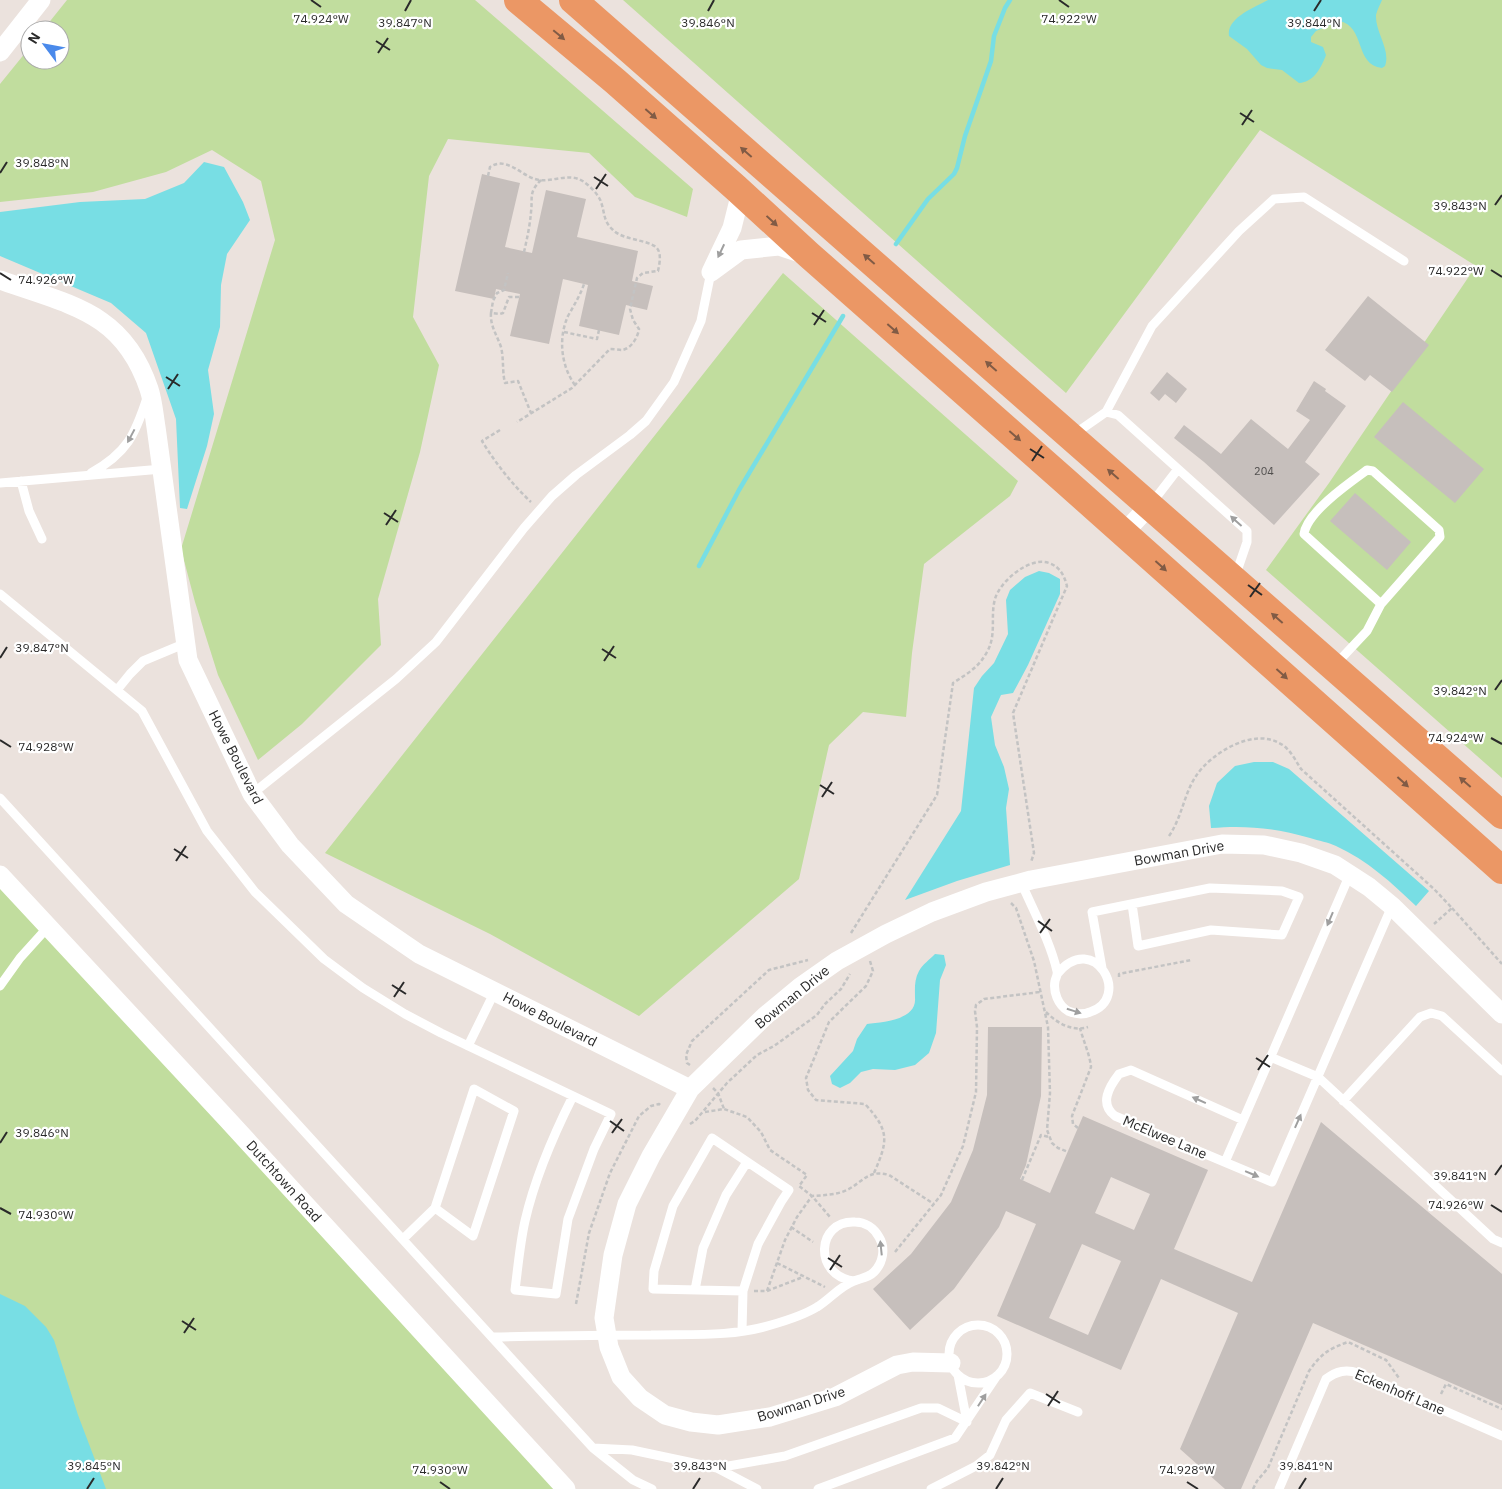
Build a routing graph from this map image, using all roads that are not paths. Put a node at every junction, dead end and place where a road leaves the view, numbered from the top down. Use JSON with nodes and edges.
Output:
{"nodes":[{"id":1,"x":40,"y":0,"type":"edge"},
{"id":2,"x":518,"y":0,"type":"edge"},
{"id":3,"x":573,"y":0,"type":"edge"},
{"id":4,"x":0,"y":52,"type":"edge"},
{"id":5,"x":736,"y":188,"type":"junction"},
{"id":6,"x":809,"y":255,"type":"junction"},
{"id":7,"x":1404,"y":261,"type":"dead end"},
{"id":8,"x":711,"y":272,"type":"junction"},
{"id":9,"x":0,"y":280,"type":"edge"},
{"id":10,"x":150,"y":391,"type":"junction"},
{"id":11,"x":1106,"y":412,"type":"junction"},
{"id":12,"x":1070,"y":436,"type":"junction"},
{"id":13,"x":162,"y":469,"type":"junction"},
{"id":14,"x":1178,"y":469,"type":"junction"},
{"id":15,"x":87,"y":475,"type":"junction"},
{"id":16,"x":21,"y":481,"type":"junction"},
{"id":17,"x":0,"y":483,"type":"edge"},
{"id":18,"x":1149,"y":506,"type":"junction"},
{"id":19,"x":1124,"y":533,"type":"junction"},
{"id":20,"x":42,"y":539,"type":"dead end"},
{"id":21,"x":1234,"y":580,"type":"junction"},
{"id":22,"x":0,"y":594,"type":"edge"},
{"id":23,"x":1381,"y":604,"type":"junction"},
{"id":24,"x":186,"y":643,"type":"junction"},
{"id":25,"x":1333,"y":666,"type":"junction"},
{"id":26,"x":117,"y":690,"type":"junction"},
{"id":27,"x":252,"y":794,"type":"junction"},
{"id":28,"x":0,"y":798,"type":"edge"},
{"id":29,"x":1502,"y":815,"type":"edge"},
{"id":30,"x":1502,"y":870,"type":"edge"},
{"id":31,"x":1024,"y":874,"type":"junction"},
{"id":32,"x":1350,"y":874,"type":"junction"},
{"id":33,"x":0,"y":876,"type":"edge"},
{"id":34,"x":1132,"y":904,"type":"junction"},
{"id":35,"x":1392,"y":906,"type":"junction"},
{"id":36,"x":48,"y":927,"type":"junction"},
{"id":37,"x":1102,"y":968,"type":"junction"},
{"id":38,"x":1058,"y":973,"type":"junction"},
{"id":39,"x":0,"y":986,"type":"edge"},
{"id":40,"x":494,"y":992,"type":"junction"},
{"id":41,"x":1502,"y":1014,"type":"edge"},
{"id":42,"x":468,"y":1046,"type":"junction"},
{"id":43,"x":1270,"y":1058,"type":"junction"},
{"id":44,"x":1502,"y":1071,"type":"edge"},
{"id":45,"x":1318,"y":1077,"type":"junction"},
{"id":46,"x":696,"y":1084,"type":"junction"},
{"id":47,"x":573,"y":1096,"type":"junction"},
{"id":48,"x":1344,"y":1101,"type":"junction"},
{"id":49,"x":1243,"y":1120,"type":"junction"},
{"id":50,"x":747,"y":1162,"type":"junction"},
{"id":51,"x":1226,"y":1162,"type":"junction"},
{"id":52,"x":435,"y":1208,"type":"junction"},
{"id":53,"x":403,"y":1239,"type":"junction"},
{"id":54,"x":1502,"y":1244,"type":"edge"},
{"id":55,"x":854,"y":1281,"type":"junction"},
{"id":56,"x":695,"y":1290,"type":"junction"},
{"id":57,"x":743,"y":1291,"type":"junction"},
{"id":58,"x":742,"y":1331,"type":"junction"},
{"id":59,"x":607,"y":1335,"type":"junction"},
{"id":60,"x":492,"y":1337,"type":"junction"},
{"id":61,"x":955,"y":1369,"type":"junction"},
{"id":62,"x":996,"y":1377,"type":"junction"},
{"id":63,"x":1078,"y":1412,"type":"dead end"},
{"id":64,"x":967,"y":1422,"type":"junction"},
{"id":65,"x":1502,"y":1436,"type":"edge"},
{"id":66,"x":593,"y":1448,"type":"junction"},
{"id":67,"x":717,"y":1468,"type":"junction"},
{"id":68,"x":566,"y":1489,"type":"edge"},
{"id":69,"x":652,"y":1489,"type":"edge"},
{"id":70,"x":757,"y":1489,"type":"edge"},
{"id":71,"x":818,"y":1489,"type":"edge"},
{"id":72,"x":930,"y":1489,"type":"edge"},
{"id":73,"x":1279,"y":1489,"type":"edge"}],
"edges":[{"from":1,"to":4,"type":"street"},
{"from":2,"to":5,"type":"highway","one_way":true},
{"from":12,"to":3,"type":"highway","one_way":true},
{"from":5,"to":6,"type":"highway","one_way":true},
{"from":5,"to":8,"type":"street","one_way":true},
{"from":6,"to":8,"type":"street"},
{"from":6,"to":19,"type":"highway","one_way":true},
{"from":7,"to":11,"type":"lane"},
{"from":8,"to":27,"type":"lane"},
{"from":9,"to":10,"type":"street","name":"Howe Boulevard"},
{"from":10,"to":13,"type":"street","name":"Howe Boulevard"},
{"from":10,"to":15,"type":"lane","one_way":true},
{"from":11,"to":12,"type":"lane"},
{"from":11,"to":14,"type":"lane"},
{"from":18,"to":12,"type":"highway","one_way":true},
{"from":13,"to":15,"type":"lane"},
{"from":13,"to":24,"type":"street","name":"Howe Boulevard"},
{"from":14,"to":18,"type":"lane"},
{"from":21,"to":14,"type":"lane","one_way":true},
{"from":15,"to":16,"type":"lane"},
{"from":16,"to":17,"type":"lane"},
{"from":16,"to":20,"type":"lane"},
{"from":18,"to":19,"type":"street"},
{"from":18,"to":21,"type":"highway"},
{"from":19,"to":30,"type":"highway","one_way":true},
{"from":25,"to":21,"type":"highway","one_way":true},
{"from":22,"to":26,"type":"lane"},
{"from":23,"to":23,"type":"lane"},
{"from":23,"to":25,"type":"lane"},
{"from":24,"to":26,"type":"lane"},
{"from":24,"to":27,"type":"street","name":"Howe Boulevard"},
{"from":29,"to":25,"type":"highway","one_way":true},
{"from":26,"to":42,"type":"lane"},
{"from":27,"to":40,"type":"street","name":"Howe Boulevard"},
{"from":28,"to":53,"type":"lane"},
{"from":31,"to":32,"type":"street","name":"Bowman Drive"},
{"from":31,"to":38,"type":"lane"},
{"from":31,"to":46,"type":"street","name":"Bowman Drive"},
{"from":32,"to":35,"type":"street","name":"Bowman Drive"},
{"from":32,"to":43,"type":"lane","one_way":true},
{"from":33,"to":36,"type":"street","name":"Dutchtown Road"},
{"from":34,"to":34,"type":"lane"},
{"from":34,"to":37,"type":"lane"},
{"from":35,"to":41,"type":"street","name":"Bowman Drive"},
{"from":35,"to":45,"type":"lane","name":"McElwee Lane"},
{"from":36,"to":39,"type":"lane"},
{"from":36,"to":68,"type":"street","name":"Dutchtown Road"},
{"from":37,"to":38,"type":"lane"},
{"from":38,"to":37,"type":"lane","one_way":true},
{"from":40,"to":42,"type":"lane"},
{"from":40,"to":46,"type":"street","name":"Howe Boulevard"},
{"from":42,"to":47,"type":"lane"},
{"from":43,"to":45,"type":"lane"},
{"from":43,"to":49,"type":"lane"},
{"from":44,"to":48,"type":"lane"},
{"from":45,"to":48,"type":"lane"},
{"from":51,"to":45,"type":"lane","name":"McElwee Lane","one_way":true},
{"from":46,"to":59,"type":"street","name":"Bowman Drive"},
{"from":47,"to":47,"type":"lane"},
{"from":48,"to":54,"type":"lane"},
{"from":49,"to":51,"type":"lane"},
{"from":49,"to":51,"type":"lane","name":"McElwee Lane","one_way":true},
{"from":50,"to":56,"type":"lane"},
{"from":50,"to":56,"type":"lane"},
{"from":50,"to":57,"type":"lane"},
{"from":52,"to":52,"type":"lane"},
{"from":52,"to":53,"type":"lane"},
{"from":53,"to":60,"type":"lane"},
{"from":55,"to":55,"type":"lane","one_way":true},
{"from":55,"to":58,"type":"lane"},
{"from":56,"to":57,"type":"lane"},
{"from":57,"to":58,"type":"lane"},
{"from":58,"to":59,"type":"lane"},
{"from":59,"to":60,"type":"lane"},
{"from":59,"to":61,"type":"street","name":"Bowman Drive"},
{"from":60,"to":66,"type":"lane"},
{"from":61,"to":62,"type":"lane"},
{"from":61,"to":62,"type":"lane"},
{"from":61,"to":64,"type":"lane"},
{"from":64,"to":62,"type":"lane","one_way":true},
{"from":63,"to":72,"type":"lane"},
{"from":64,"to":67,"type":"lane"},
{"from":64,"to":71,"type":"lane"},
{"from":65,"to":73,"type":"lane","name":"Eckenhoff Lane"},
{"from":66,"to":67,"type":"lane"},
{"from":66,"to":69,"type":"lane"},
{"from":67,"to":70,"type":"lane"}]}
